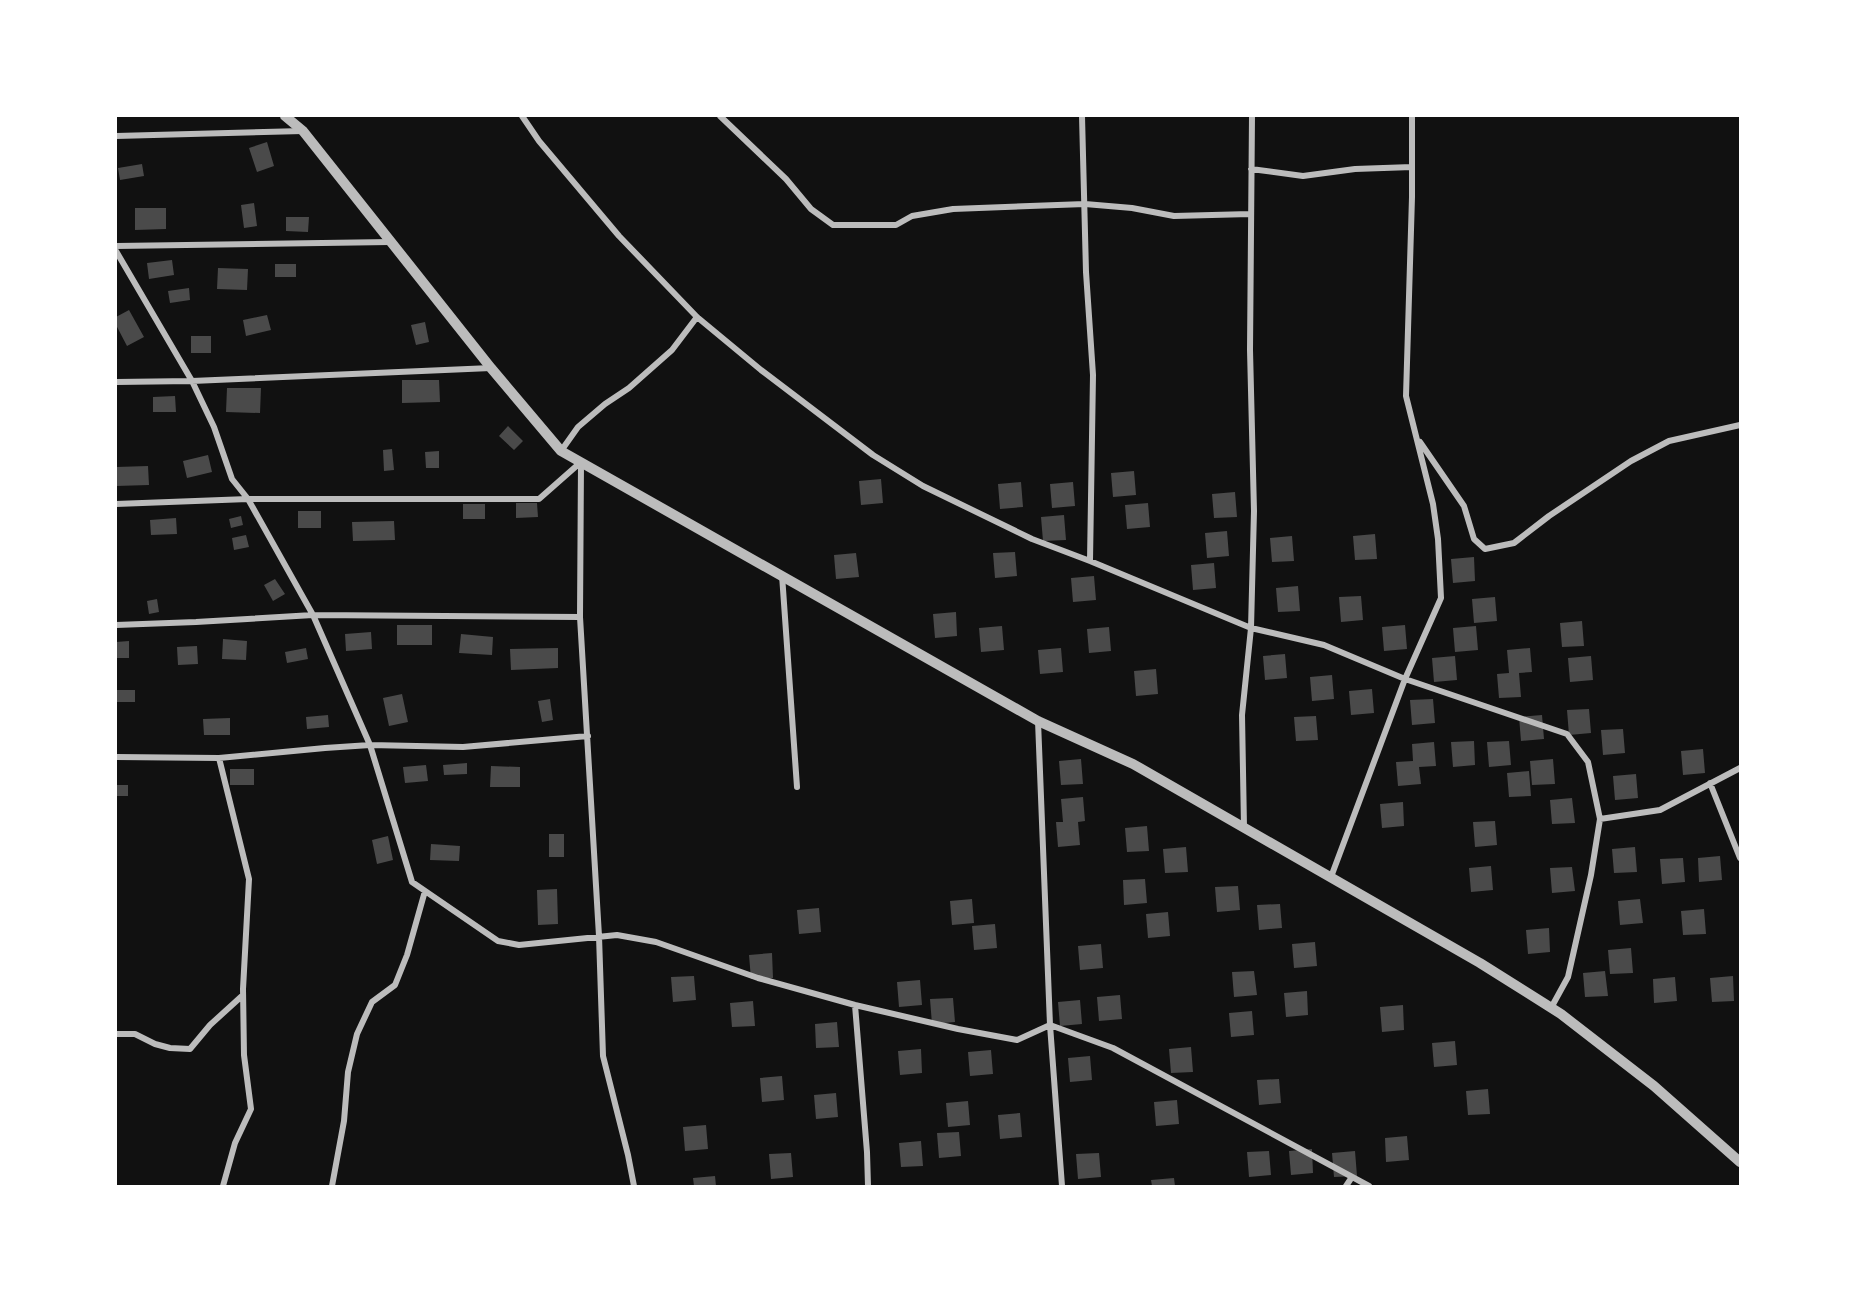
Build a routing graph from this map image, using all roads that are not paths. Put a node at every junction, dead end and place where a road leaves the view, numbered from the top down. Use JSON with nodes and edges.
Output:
{"nodes":[{"id":1,"x":285,"y":116,"type":"edge"},
{"id":2,"x":522,"y":116,"type":"edge"},
{"id":3,"x":720,"y":116,"type":"edge"},
{"id":4,"x":1082,"y":116,"type":"edge"},
{"id":5,"x":1252,"y":116,"type":"edge"},
{"id":6,"x":1412,"y":116,"type":"edge"},
{"id":7,"x":303,"y":131,"type":"junction"},
{"id":8,"x":116,"y":136,"type":"edge"},
{"id":9,"x":1412,"y":166,"type":"junction"},
{"id":10,"x":1251,"y":169,"type":"junction"},
{"id":11,"x":1085,"y":204,"type":"junction"},
{"id":12,"x":1250,"y":214,"type":"junction"},
{"id":13,"x":390,"y":242,"type":"junction"},
{"id":14,"x":116,"y":246,"type":"edge"},
{"id":15,"x":116,"y":251,"type":"edge"},
{"id":16,"x":697,"y":317,"type":"junction"},
{"id":17,"x":491,"y":368,"type":"junction"},
{"id":18,"x":192,"y":381,"type":"junction"},
{"id":19,"x":116,"y":382,"type":"edge"},
{"id":20,"x":1740,"y":425,"type":"edge"},
{"id":21,"x":1416,"y":436,"type":"junction"},
{"id":22,"x":561,"y":451,"type":"junction"},
{"id":23,"x":581,"y":462,"type":"junction"},
{"id":24,"x":248,"y":499,"type":"junction"},
{"id":25,"x":116,"y":504,"type":"edge"},
{"id":26,"x":1090,"y":561,"type":"junction"},
{"id":27,"x":782,"y":575,"type":"junction"},
{"id":28,"x":313,"y":615,"type":"junction"},
{"id":29,"x":580,"y":617,"type":"junction"},
{"id":30,"x":116,"y":625,"type":"edge"},
{"id":31,"x":1251,"y":628,"type":"junction"},
{"id":32,"x":1405,"y":679,"type":"junction"},
{"id":33,"x":1038,"y":721,"type":"junction"},
{"id":34,"x":588,"y":736,"type":"junction"},
{"id":35,"x":370,"y":745,"type":"junction"},
{"id":36,"x":116,"y":757,"type":"edge"},
{"id":37,"x":219,"y":758,"type":"junction"},
{"id":38,"x":1740,"y":768,"type":"edge"},
{"id":39,"x":1710,"y":783,"type":"junction"},
{"id":40,"x":797,"y":788,"type":"dead end"},
{"id":41,"x":1600,"y":819,"type":"junction"},
{"id":42,"x":1244,"y":827,"type":"junction"},
{"id":43,"x":1740,"y":858,"type":"edge"},
{"id":44,"x":1331,"y":877,"type":"junction"},
{"id":45,"x":425,"y":891,"type":"junction"},
{"id":46,"x":599,"y":936,"type":"junction"},
{"id":47,"x":243,"y":994,"type":"junction"},
{"id":48,"x":855,"y":1005,"type":"junction"},
{"id":49,"x":1551,"y":1008,"type":"junction"},
{"id":50,"x":1050,"y":1025,"type":"junction"},
{"id":51,"x":116,"y":1034,"type":"edge"},
{"id":52,"x":1740,"y":1161,"type":"edge"},
{"id":53,"x":1352,"y":1177,"type":"junction"},
{"id":54,"x":223,"y":1186,"type":"edge"},
{"id":55,"x":332,"y":1186,"type":"edge"},
{"id":56,"x":634,"y":1186,"type":"edge"},
{"id":57,"x":868,"y":1186,"type":"edge"},
{"id":58,"x":1062,"y":1186,"type":"edge"},
{"id":59,"x":1346,"y":1186,"type":"edge"},
{"id":60,"x":1369,"y":1186,"type":"edge"}],
"edges":[{"from":1,"to":7,"type":"street"},
{"from":2,"to":16,"type":"street"},
{"from":3,"to":11,"type":"street"},
{"from":4,"to":11,"type":"street"},
{"from":5,"to":10,"type":"street"},
{"from":6,"to":9,"type":"street"},
{"from":7,"to":8,"type":"street"},
{"from":7,"to":13,"type":"street"},
{"from":9,"to":10,"type":"street"},
{"from":9,"to":21,"type":"street"},
{"from":10,"to":12,"type":"street"},
{"from":11,"to":12,"type":"street"},
{"from":11,"to":26,"type":"street"},
{"from":12,"to":31,"type":"street"},
{"from":13,"to":14,"type":"street"},
{"from":13,"to":17,"type":"street"},
{"from":15,"to":18,"type":"street"},
{"from":16,"to":22,"type":"street"},
{"from":16,"to":26,"type":"street"},
{"from":17,"to":18,"type":"street"},
{"from":17,"to":22,"type":"street"},
{"from":18,"to":19,"type":"street"},
{"from":18,"to":24,"type":"street"},
{"from":20,"to":21,"type":"street"},
{"from":21,"to":32,"type":"street"},
{"from":22,"to":23,"type":"street"},
{"from":23,"to":24,"type":"street"},
{"from":23,"to":27,"type":"street"},
{"from":23,"to":29,"type":"street"},
{"from":24,"to":25,"type":"street"},
{"from":24,"to":28,"type":"street"},
{"from":26,"to":31,"type":"street"},
{"from":27,"to":33,"type":"street"},
{"from":27,"to":40,"type":"street"},
{"from":28,"to":29,"type":"street"},
{"from":28,"to":30,"type":"street"},
{"from":28,"to":35,"type":"street"},
{"from":29,"to":34,"type":"street"},
{"from":31,"to":32,"type":"street"},
{"from":31,"to":42,"type":"street"},
{"from":32,"to":41,"type":"street"},
{"from":32,"to":44,"type":"street"},
{"from":33,"to":42,"type":"street"},
{"from":33,"to":50,"type":"street"},
{"from":34,"to":35,"type":"street"},
{"from":34,"to":46,"type":"street"},
{"from":35,"to":37,"type":"street"},
{"from":35,"to":45,"type":"street"},
{"from":36,"to":37,"type":"street"},
{"from":37,"to":47,"type":"street"},
{"from":38,"to":39,"type":"street"},
{"from":39,"to":41,"type":"street"},
{"from":39,"to":43,"type":"street"},
{"from":41,"to":49,"type":"street"},
{"from":42,"to":44,"type":"street"},
{"from":44,"to":49,"type":"street"},
{"from":45,"to":46,"type":"street"},
{"from":45,"to":55,"type":"street"},
{"from":46,"to":48,"type":"street"},
{"from":46,"to":56,"type":"street"},
{"from":47,"to":51,"type":"street"},
{"from":47,"to":54,"type":"street"},
{"from":48,"to":50,"type":"street"},
{"from":48,"to":57,"type":"street"},
{"from":49,"to":52,"type":"street"},
{"from":50,"to":53,"type":"street"},
{"from":50,"to":58,"type":"street"},
{"from":53,"to":59,"type":"street"},
{"from":53,"to":60,"type":"street"}]}
